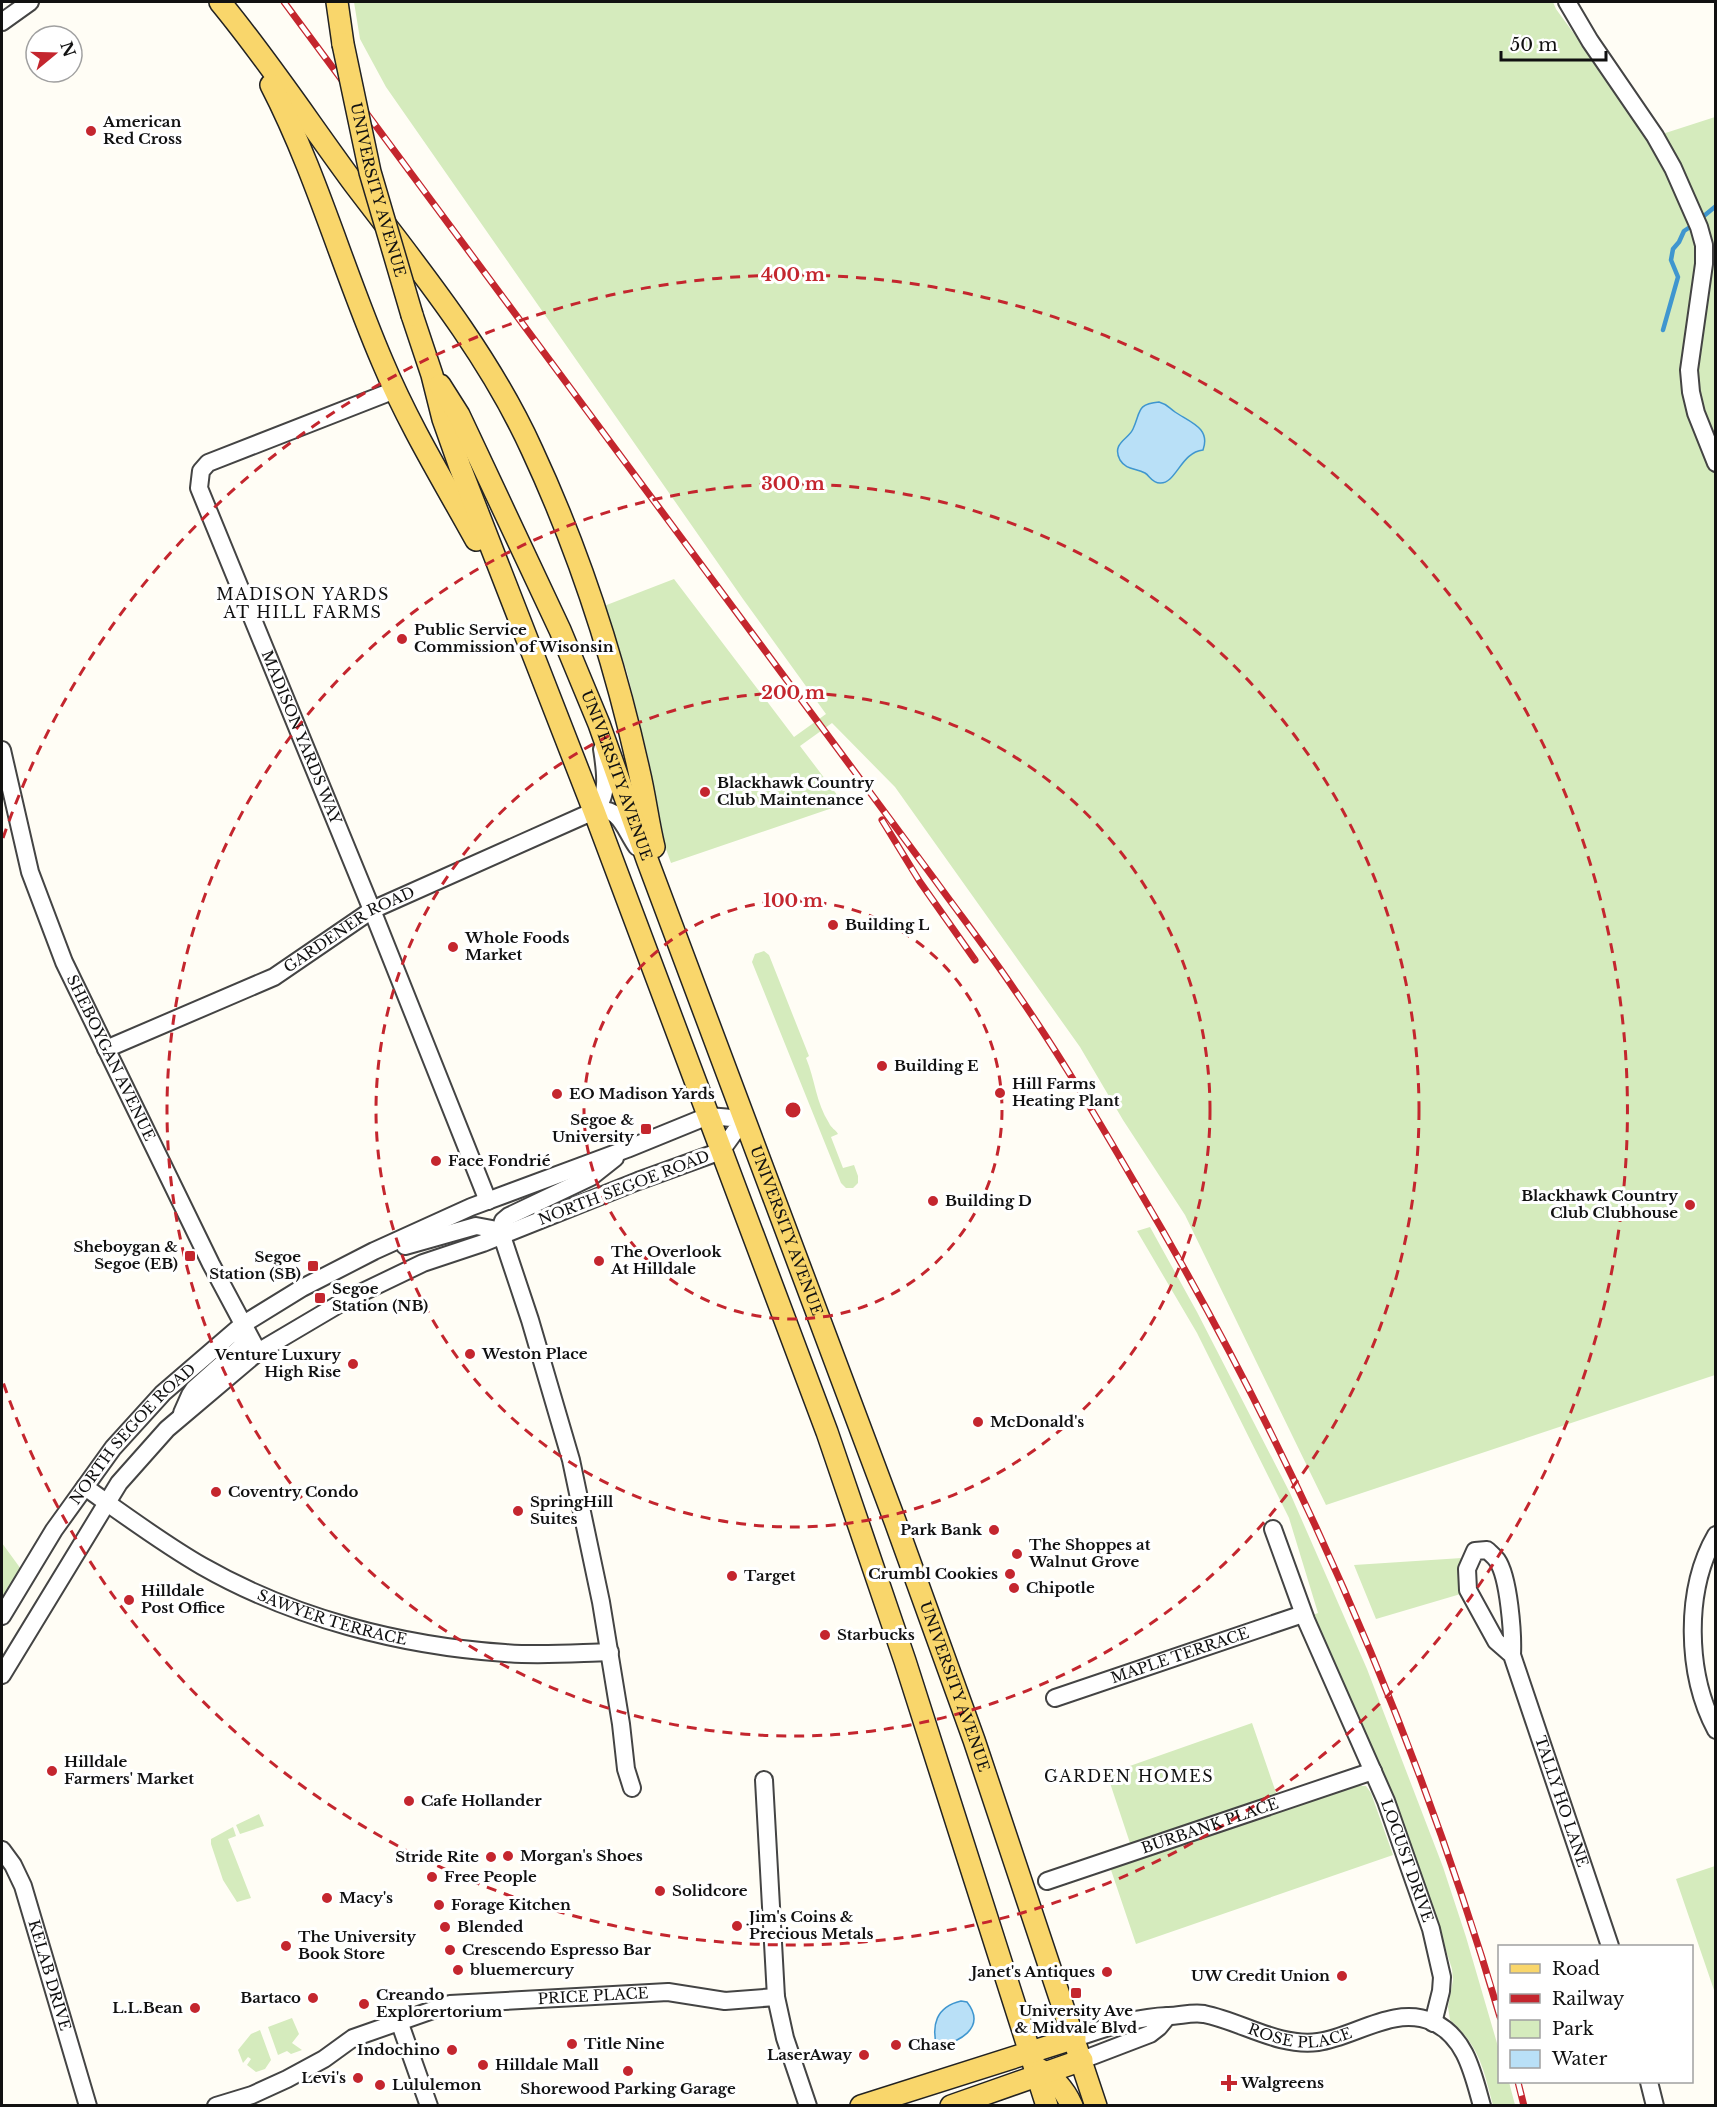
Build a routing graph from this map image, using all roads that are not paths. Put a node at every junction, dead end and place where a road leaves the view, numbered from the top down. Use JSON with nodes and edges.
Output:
{"nodes":[{"id":1,"x":30,"y":2,"type":"edge"},
{"id":2,"x":337,"y":2,"type":"edge"},
{"id":3,"x":1567,"y":2,"type":"edge"},
{"id":4,"x":226,"y":9,"type":"edge"},
{"id":5,"x":2,"y":22,"type":"edge"},
{"id":6,"x":432,"y":375,"type":"junction"},
{"id":7,"x":395,"y":390,"type":"junction"},
{"id":8,"x":1716,"y":463,"type":"edge"},
{"id":9,"x":511,"y":603,"type":"junction"},
{"id":10,"x":599,"y":724,"type":"junction"},
{"id":11,"x":2,"y":750,"type":"edge"},
{"id":12,"x":594,"y":811,"type":"junction"},
{"id":13,"x":648,"y":862,"type":"junction"},
{"id":14,"x":372,"y":910,"type":"junction"},
{"id":15,"x":714,"y":1040,"type":"junction"},
{"id":16,"x":106,"y":1049,"type":"junction"},
{"id":17,"x":708,"y":1116,"type":"junction"},
{"id":18,"x":744,"y":1119,"type":"junction"},
{"id":19,"x":627,"y":1149,"type":"junction"},
{"id":20,"x":722,"y":1151,"type":"junction"},
{"id":21,"x":488,"y":1201,"type":"junction"},
{"id":22,"x":500,"y":1236,"type":"junction"},
{"id":23,"x":356,"y":1262,"type":"junction"},
{"id":24,"x":243,"y":1325,"type":"junction"},
{"id":25,"x":258,"y":1352,"type":"junction"},
{"id":26,"x":181,"y":1417,"type":"junction"},
{"id":27,"x":85,"y":1487,"type":"junction"},
{"id":28,"x":106,"y":1502,"type":"junction"},
{"id":29,"x":1273,"y":1530,"type":"dead end"},
{"id":30,"x":1716,"y":1535,"type":"edge"},
{"id":31,"x":1303,"y":1614,"type":"junction"},
{"id":32,"x":2,"y":1616,"type":"edge"},
{"id":33,"x":610,"y":1652,"type":"junction"},
{"id":34,"x":1512,"y":1655,"type":"junction"},
{"id":35,"x":2,"y":1675,"type":"edge"},
{"id":36,"x":1055,"y":1698,"type":"dead end"},
{"id":37,"x":1716,"y":1730,"type":"edge"},
{"id":38,"x":1373,"y":1771,"type":"junction"},
{"id":39,"x":764,"y":1780,"type":"dead end"},
{"id":40,"x":632,"y":1788,"type":"dead end"},
{"id":41,"x":2,"y":1850,"type":"edge"},
{"id":42,"x":1047,"y":1881,"type":"dead end"},
{"id":43,"x":1609,"y":1945,"type":"edge"},
{"id":44,"x":776,"y":1997,"type":"junction"},
{"id":45,"x":1168,"y":2016,"type":"junction"},
{"id":46,"x":399,"y":2021,"type":"junction"},
{"id":47,"x":1433,"y":2022,"type":"junction"},
{"id":48,"x":1075,"y":2038,"type":"junction"},
{"id":49,"x":1082,"y":2060,"type":"junction"},
{"id":50,"x":1037,"y":2066,"type":"junction"},
{"id":51,"x":1649,"y":2083,"type":"edge"},
{"id":52,"x":88,"y":2106,"type":"edge"},
{"id":53,"x":216,"y":2106,"type":"edge"},
{"id":54,"x":429,"y":2106,"type":"edge"},
{"id":55,"x":808,"y":2106,"type":"edge"},
{"id":56,"x":861,"y":2106,"type":"edge"},
{"id":57,"x":951,"y":2106,"type":"edge"},
{"id":58,"x":1047,"y":2106,"type":"edge"},
{"id":59,"x":1072,"y":2106,"type":"edge"},
{"id":60,"x":1096,"y":2106,"type":"edge"},
{"id":61,"x":1482,"y":2106,"type":"edge"},
{"id":62,"x":1655,"y":2106,"type":"edge"}],
"edges":[{"from":1,"to":5,"type":"street"},
{"from":2,"to":6,"type":"main road","name":"UNIVERSITY AVENUE","bridge":true},
{"from":3,"to":8,"type":"street"},
{"from":4,"to":7,"type":"main road"},
{"from":4,"to":15,"type":"main road"},
{"from":6,"to":9,"type":"main road","name":"UNIVERSITY AVENUE"},
{"from":6,"to":10,"type":"main road","name":"UNIVERSITY AVENUE"},
{"from":7,"to":9,"type":"main road"},
{"from":7,"to":14,"type":"street","name":"MADISON YARDS WAY"},
{"from":9,"to":12,"type":"main road","name":"UNIVERSITY AVENUE"},
{"from":10,"to":12,"type":"street"},
{"from":10,"to":13,"type":"main road","name":"UNIVERSITY AVENUE"},
{"from":11,"to":16,"type":"street","name":"SHEBOYGAN AVENUE"},
{"from":12,"to":13,"type":"street"},
{"from":12,"to":14,"type":"street","name":"GARDENER ROAD"},
{"from":12,"to":17,"type":"main road","name":"UNIVERSITY AVENUE"},
{"from":13,"to":15,"type":"main road","name":"UNIVERSITY AVENUE"},
{"from":14,"to":16,"type":"street","name":"GARDENER ROAD"},
{"from":14,"to":21,"type":"street","name":"MADISON YARDS WAY"},
{"from":15,"to":18,"type":"main road","name":"UNIVERSITY AVENUE"},
{"from":16,"to":24,"type":"street","name":"SHEBOYGAN AVENUE"},
{"from":17,"to":18,"type":"street","name":"NORTH SEGOE ROAD"},
{"from":17,"to":19,"type":"street","name":"NORTH SEGOE ROAD"},
{"from":17,"to":20,"type":"main road","name":"UNIVERSITY AVENUE"},
{"from":18,"to":20,"type":"street","name":"NORTH SEGOE ROAD"},
{"from":18,"to":48,"type":"main road","name":"UNIVERSITY AVENUE"},
{"from":19,"to":21,"type":"street","name":"NORTH SEGOE ROAD"},
{"from":19,"to":22,"type":"street"},
{"from":20,"to":22,"type":"street","name":"NORTH SEGOE ROAD"},
{"from":20,"to":50,"type":"main road","name":"UNIVERSITY AVENUE"},
{"from":21,"to":23,"type":"street","name":"NORTH SEGOE ROAD"},
{"from":22,"to":23,"type":"street"},
{"from":22,"to":25,"type":"street","name":"NORTH SEGOE ROAD"},
{"from":22,"to":33,"type":"street"},
{"from":23,"to":24,"type":"street","name":"NORTH SEGOE ROAD"},
{"from":24,"to":25,"type":"street","name":"SHEBOYGAN AVENUE"},
{"from":24,"to":26,"type":"street"},
{"from":24,"to":27,"type":"street","name":"NORTH SEGOE ROAD"},
{"from":25,"to":26,"type":"street","name":"NORTH SEGOE ROAD"},
{"from":26,"to":28,"type":"street","name":"NORTH SEGOE ROAD"},
{"from":27,"to":28,"type":"street","name":"SAWYER TERRACE"},
{"from":27,"to":32,"type":"street","name":"NORTH SEGOE ROAD"},
{"from":28,"to":33,"type":"street","name":"SAWYER TERRACE"},
{"from":28,"to":35,"type":"street","name":"NORTH SEGOE ROAD"},
{"from":29,"to":31,"type":"street","name":"LOCUST DRIVE"},
{"from":30,"to":37,"type":"street"},
{"from":31,"to":36,"type":"street","name":"MAPLE TERRACE"},
{"from":31,"to":38,"type":"street","name":"LOCUST DRIVE"},
{"from":33,"to":40,"type":"street"},
{"from":34,"to":34,"type":"street","name":"TALLY HO LANE"},
{"from":34,"to":43,"type":"street","name":"TALLY HO LANE"},
{"from":38,"to":42,"type":"street","name":"BURBANK PLACE"},
{"from":38,"to":47,"type":"street","name":"LOCUST DRIVE"},
{"from":39,"to":44,"type":"street"},
{"from":41,"to":52,"type":"street","name":"KELAB DRIVE"},
{"from":44,"to":46,"type":"street","name":"PRICE PLACE"},
{"from":44,"to":55,"type":"street"},
{"from":45,"to":47,"type":"street","name":"ROSE PLACE"},
{"from":45,"to":48,"type":"street","name":"ROSE PLACE"},
{"from":45,"to":49,"type":"street"},
{"from":46,"to":53,"type":"street","name":"PRICE PLACE"},
{"from":46,"to":54,"type":"street"},
{"from":47,"to":61,"type":"street"},
{"from":48,"to":49,"type":"main road","name":"UNIVERSITY AVENUE"},
{"from":48,"to":50,"type":"main road"},
{"from":49,"to":50,"type":"main road"},
{"from":49,"to":60,"type":"main road","name":"UNIVERSITY AVENUE"},
{"from":50,"to":56,"type":"main road"},
{"from":50,"to":57,"type":"main road"},
{"from":50,"to":58,"type":"main road","name":"UNIVERSITY AVENUE"},
{"from":50,"to":59,"type":"main road"},
{"from":51,"to":62,"type":"street"}]}
